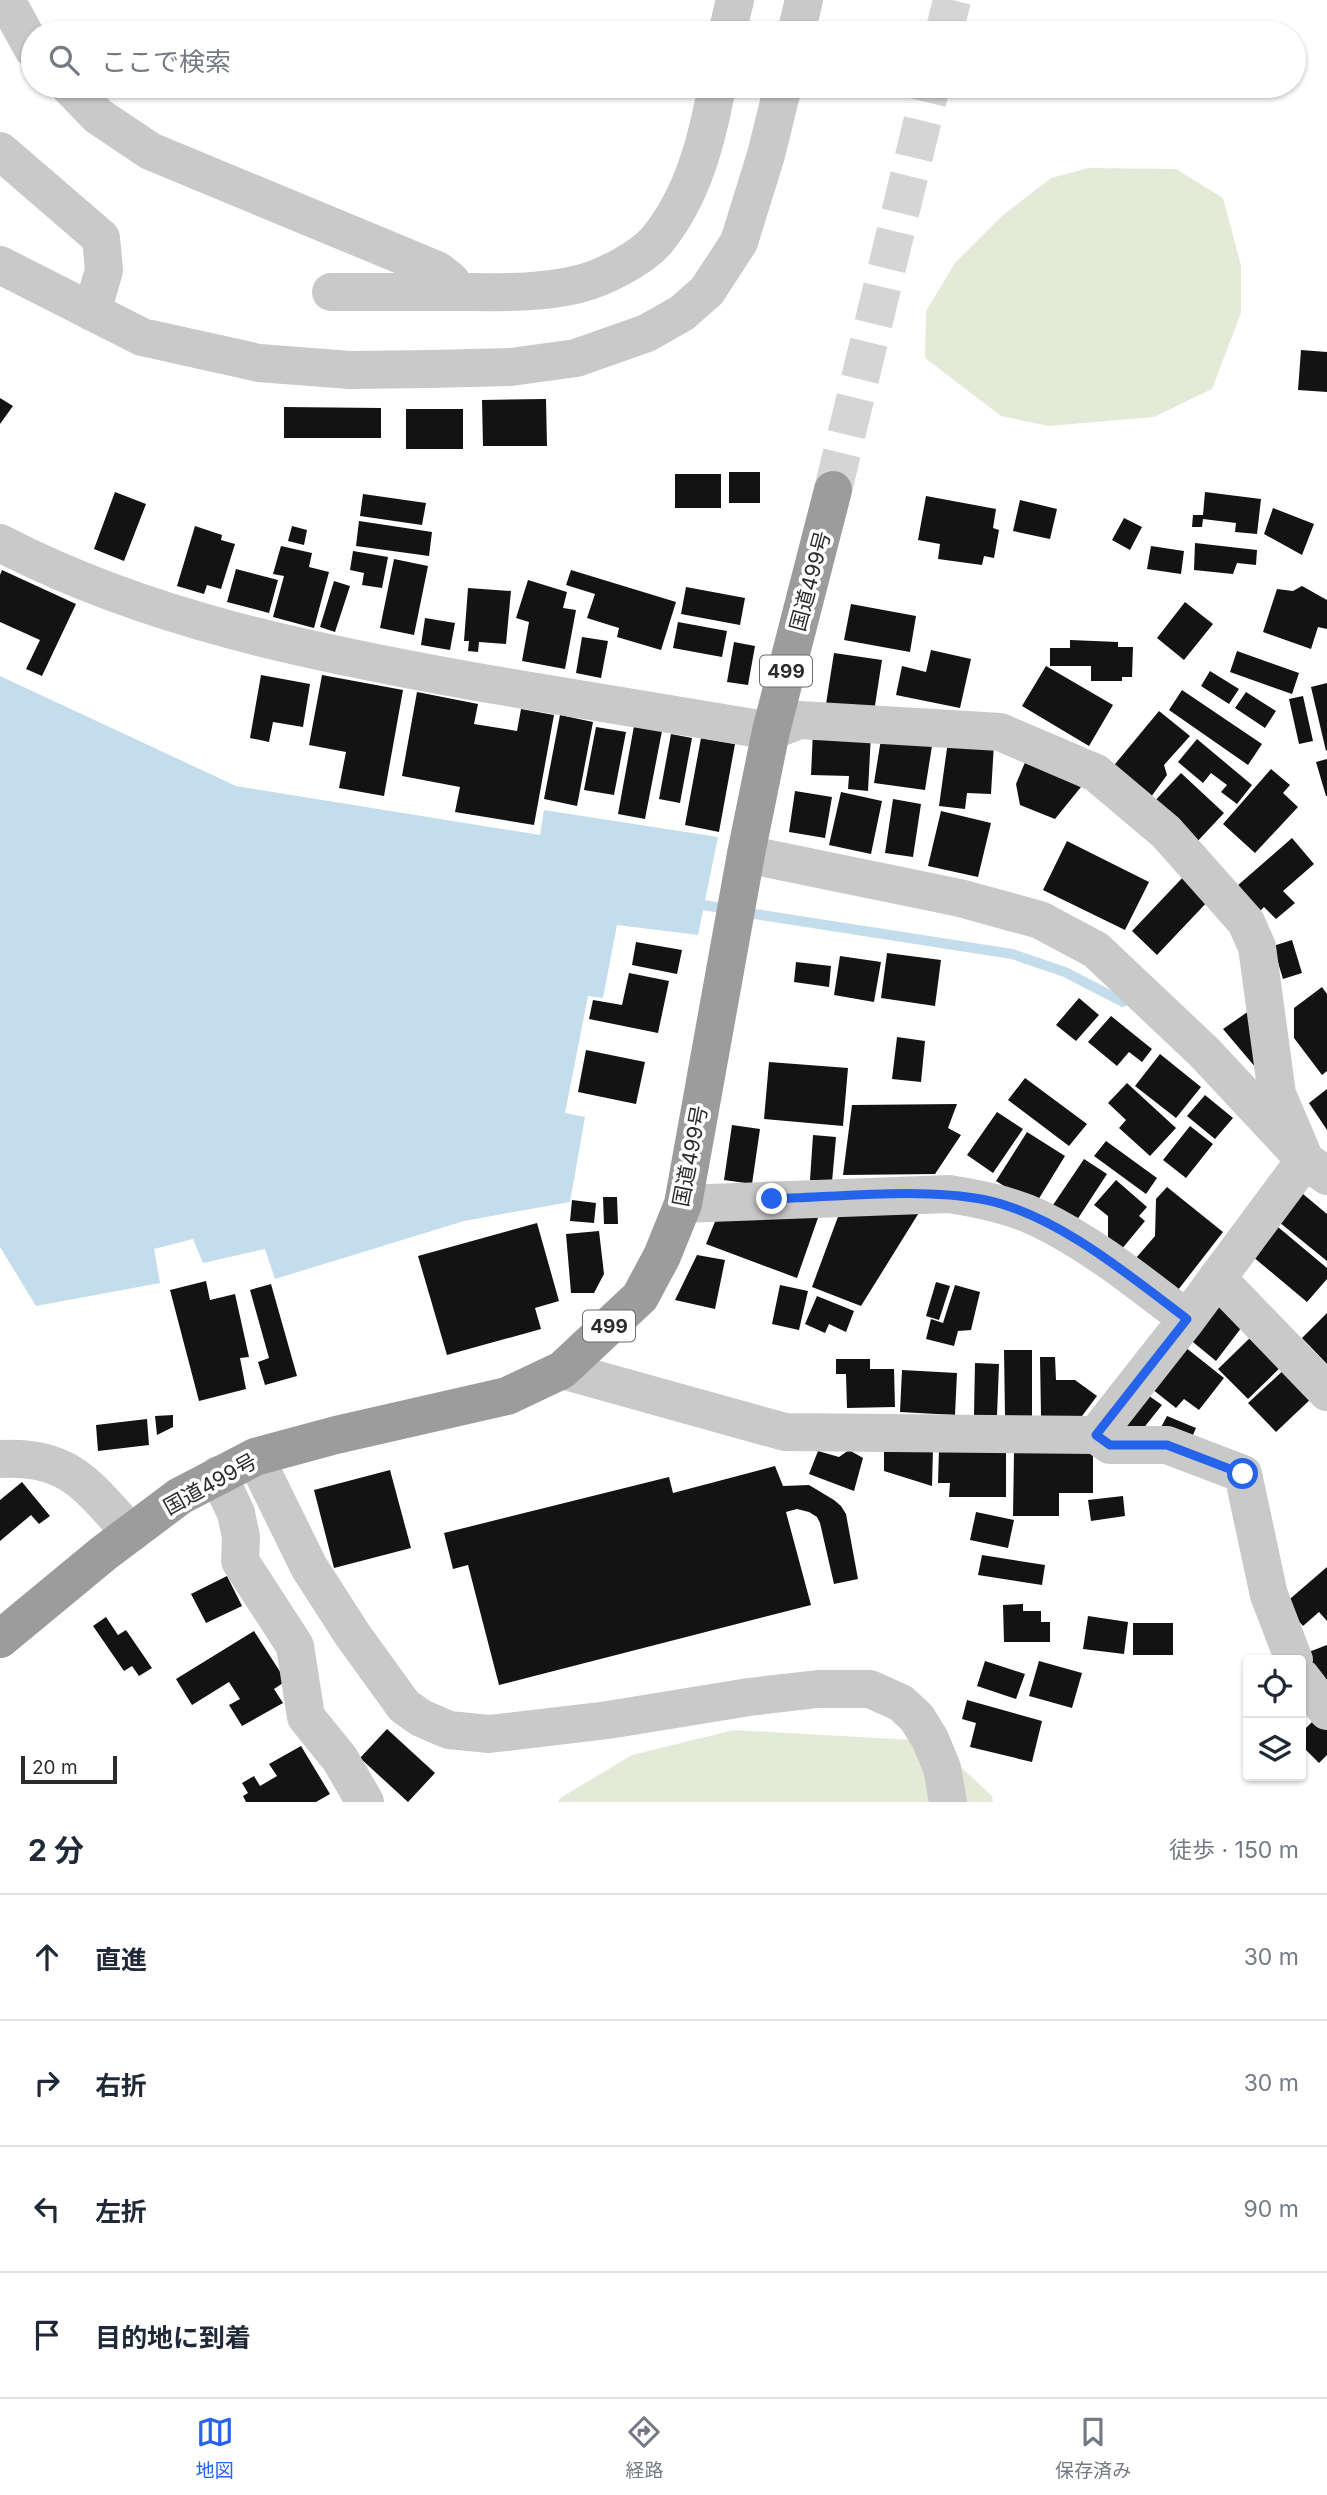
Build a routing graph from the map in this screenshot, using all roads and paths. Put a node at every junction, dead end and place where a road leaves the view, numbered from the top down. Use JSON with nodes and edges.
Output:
{"nodes":[{"id":1,"x":6,"y":0,"type":"edge"},
{"id":2,"x":734,"y":0,"type":"edge"},
{"id":3,"x":804,"y":0,"type":"edge"},
{"id":4,"x":730,"y":21,"type":"edge"},
{"id":5,"x":799,"y":21,"type":"edge"},
{"id":6,"x":21,"y":27,"type":"edge"},
{"id":7,"x":81,"y":98,"type":"edge"},
{"id":8,"x":715,"y":98,"type":"edge"},
{"id":9,"x":780,"y":98,"type":"edge"},
{"id":10,"x":0,"y":151,"type":"edge"},
{"id":11,"x":0,"y":265,"type":"edge"},
{"id":12,"x":331,"y":292,"type":"dead end"},
{"id":13,"x":455,"y":292,"type":"junction"},
{"id":14,"x":92,"y":312,"type":"junction"},
{"id":15,"x":833,"y":490,"type":"tunnel mouth"},
{"id":16,"x":0,"y":543,"type":"edge"},
{"id":17,"x":771,"y":732,"type":"junction"},
{"id":18,"x":746,"y":854,"type":"junction"},
{"id":19,"x":1316,"y":1168,"type":"edge"},
{"id":20,"x":683,"y":1204,"type":"junction"},
{"id":21,"x":1217,"y":1278,"type":"junction"},
{"id":22,"x":1187,"y":1319,"type":"junction"},
{"id":23,"x":562,"y":1370,"type":"junction"},
{"id":24,"x":1327,"y":1392,"type":"edge"},
{"id":25,"x":1096,"y":1435,"type":"junction"},
{"id":26,"x":255,"y":1457,"type":"junction"},
{"id":27,"x":0,"y":1459,"type":"edge"},
{"id":28,"x":218,"y":1475,"type":"junction"},
{"id":29,"x":131,"y":1533,"type":"junction"},
{"id":30,"x":0,"y":1639,"type":"edge"},
{"id":31,"x":1292,"y":1655,"type":"edge"},
{"id":32,"x":1306,"y":1684,"type":"edge"},
{"id":33,"x":1327,"y":1711,"type":"edge"},
{"id":34,"x":365,"y":1802,"type":"edge"},
{"id":35,"x":948,"y":1802,"type":"edge"}],
"edges":[{"from":1,"to":6,"type":"street"},
{"from":2,"to":4,"type":"street"},
{"from":3,"to":5,"type":"street"},
{"from":7,"to":13,"type":"street"},
{"from":8,"to":13,"type":"street"},
{"from":9,"to":14,"type":"street"},
{"from":10,"to":14,"type":"street"},
{"from":11,"to":14,"type":"street"},
{"from":12,"to":13,"type":"street"},
{"from":15,"to":17,"type":"highway","name":"国道499号","number":"499"},
{"from":16,"to":17,"type":"street"},
{"from":17,"to":18,"type":"highway","name":"国道499号","number":"499"},
{"from":17,"to":19,"type":"street"},
{"from":18,"to":19,"type":"street"},
{"from":18,"to":20,"type":"highway","name":"国道499号","number":"499"},
{"from":19,"to":21,"type":"street"},
{"from":20,"to":22,"type":"street"},
{"from":20,"to":23,"type":"highway","name":"国道499号","number":"499"},
{"from":21,"to":22,"type":"street"},
{"from":21,"to":24,"type":"street"},
{"from":22,"to":25,"type":"street"},
{"from":23,"to":25,"type":"street"},
{"from":23,"to":26,"type":"highway","name":"国道499号","number":"499"},
{"from":25,"to":31,"type":"street"},
{"from":26,"to":28,"type":"highway","name":"国道499号","number":"499"},
{"from":26,"to":35,"type":"street"},
{"from":27,"to":29,"type":"street"},
{"from":28,"to":29,"type":"highway","name":"国道499号","number":"499"},
{"from":28,"to":34,"type":"street"},
{"from":29,"to":30,"type":"highway","name":"国道499号","number":"499"},
{"from":32,"to":33,"type":"street"}]}
